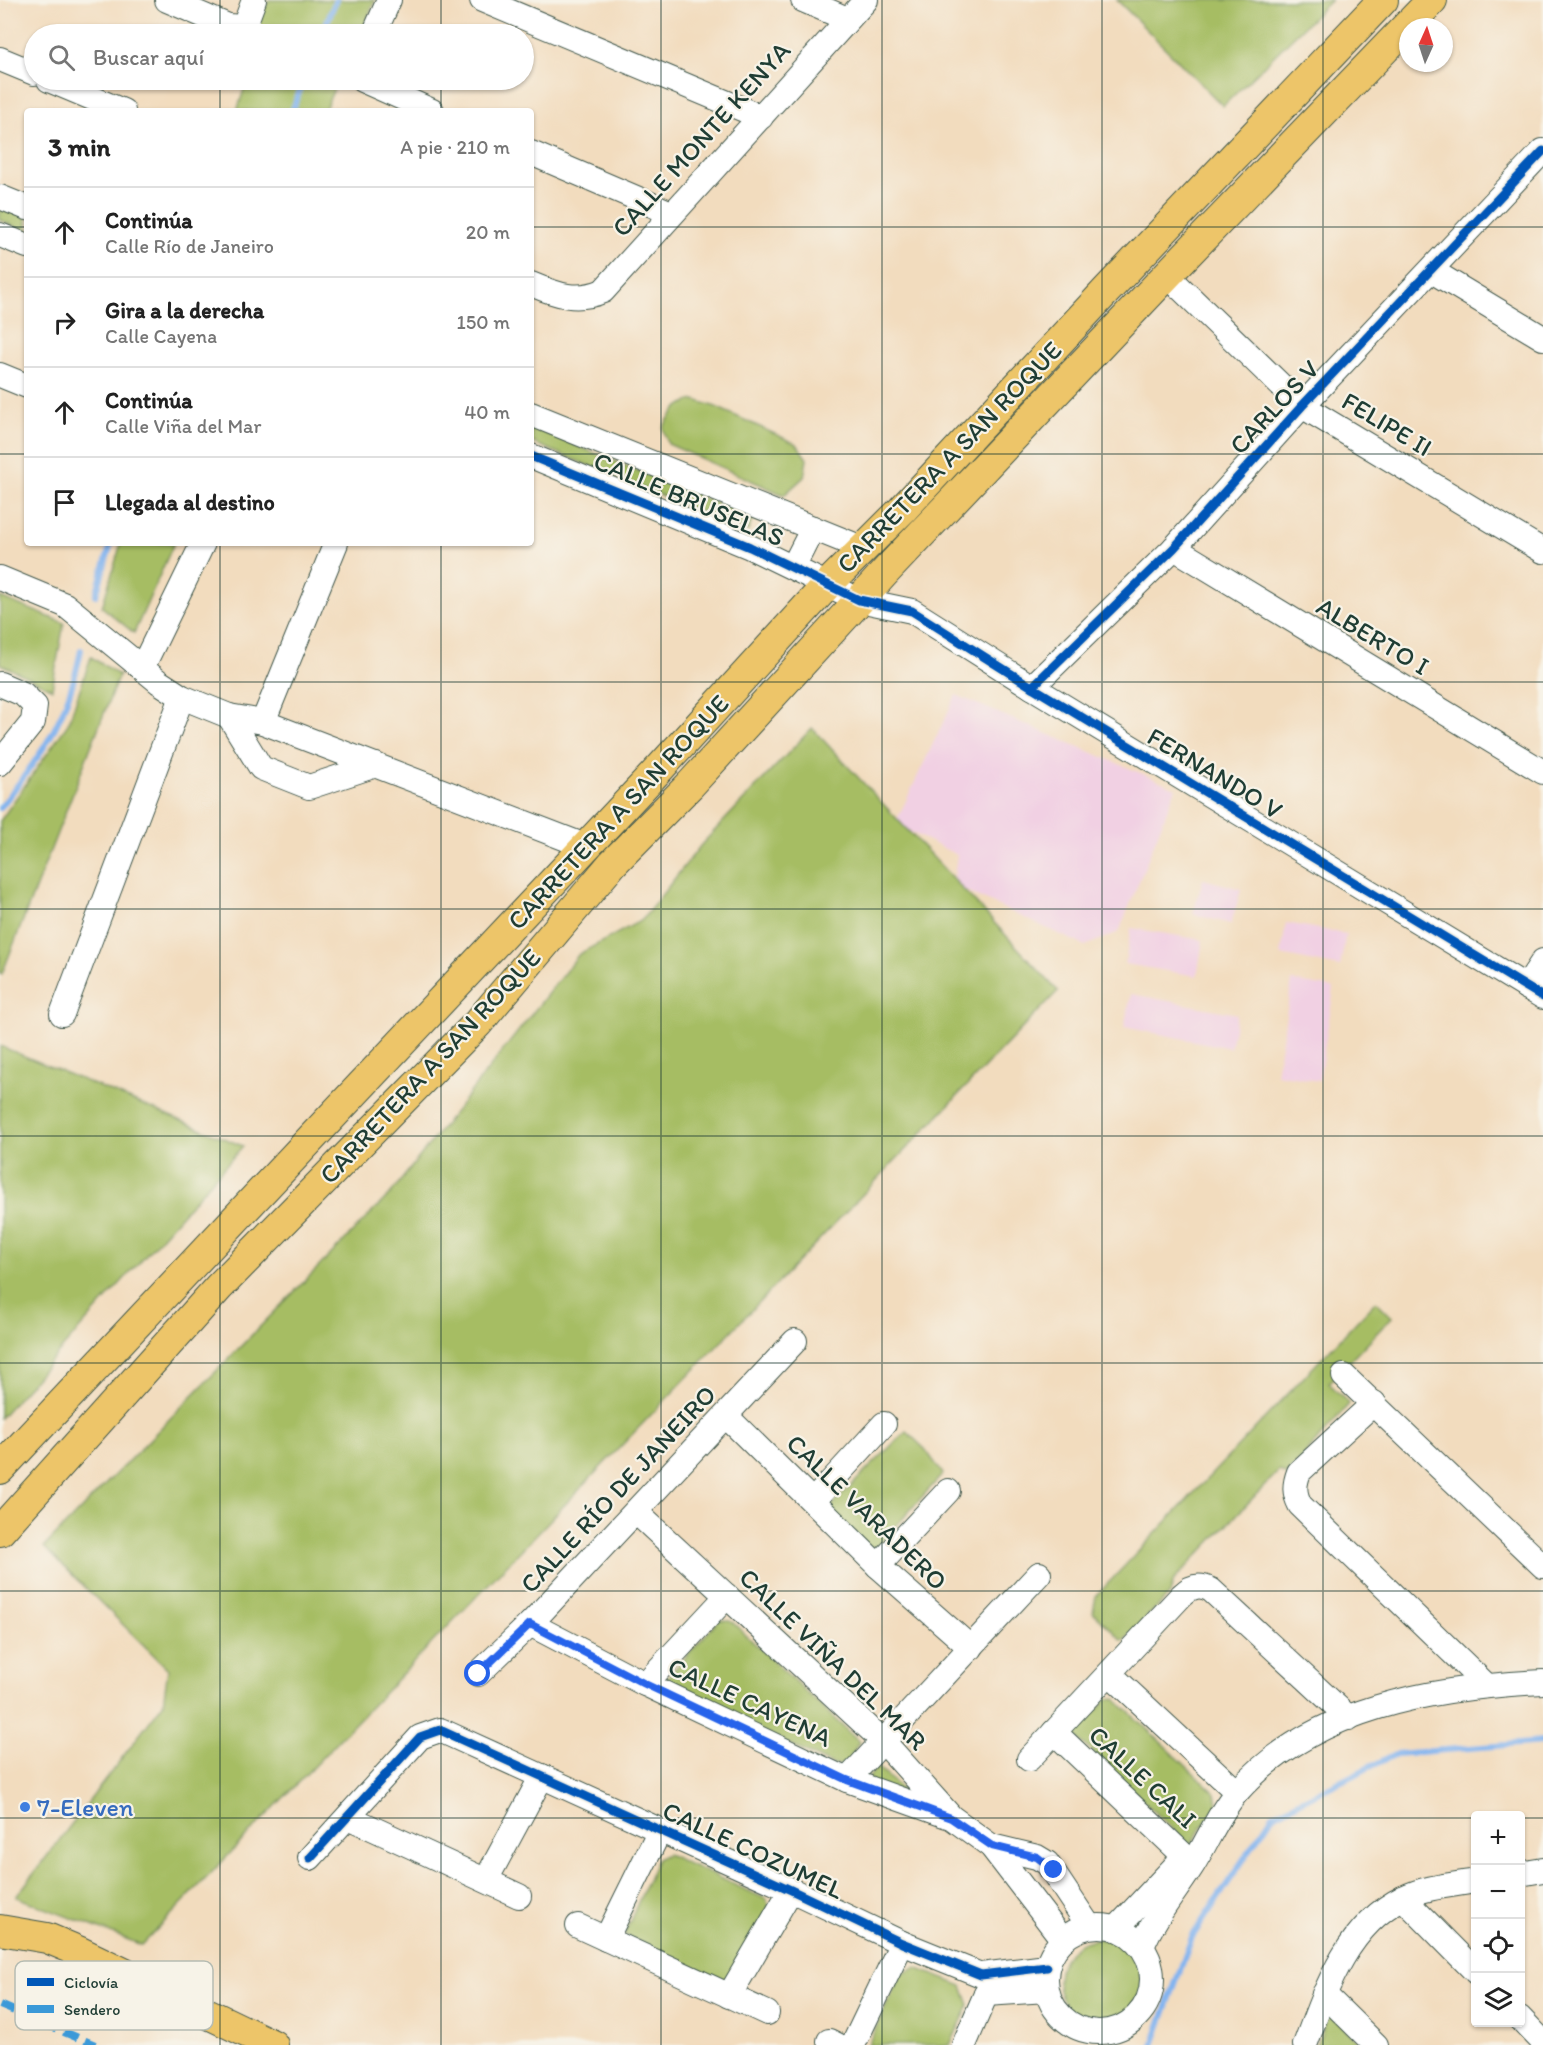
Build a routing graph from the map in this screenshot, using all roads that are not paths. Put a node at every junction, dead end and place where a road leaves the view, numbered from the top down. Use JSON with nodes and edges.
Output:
{"nodes":[{"id":1,"x":167,"y":0,"type":"edge"},
{"id":2,"x":254,"y":0,"type":"edge"},
{"id":3,"x":389,"y":0,"type":"edge"},
{"id":4,"x":482,"y":0,"type":"edge"},
{"id":5,"x":803,"y":0,"type":"edge"},
{"id":6,"x":866,"y":0,"type":"edge"},
{"id":7,"x":1383,"y":0,"type":"edge"},
{"id":8,"x":1432,"y":0,"type":"edge"},
{"id":9,"x":847,"y":19,"type":"junction"},
{"id":10,"x":223,"y":24,"type":"edge"},
{"id":11,"x":245,"y":24,"type":"edge"},
{"id":12,"x":379,"y":24,"type":"edge"},
{"id":13,"x":0,"y":59,"type":"edge"},
{"id":14,"x":24,"y":69,"type":"edge"},
{"id":15,"x":73,"y":90,"type":"edge"},
{"id":16,"x":385,"y":90,"type":"edge"},
{"id":17,"x":116,"y":108,"type":"edge"},
{"id":18,"x":425,"y":108,"type":"edge"},
{"id":19,"x":761,"y":117,"type":"junction"},
{"id":20,"x":1543,"y":151,"type":"edge"},
{"id":21,"x":534,"y":154,"type":"edge"},
{"id":22,"x":0,"y":197,"type":"edge"},
{"id":23,"x":24,"y":207,"type":"edge"},
{"id":24,"x":671,"y":213,"type":"junction"},
{"id":25,"x":0,"y":235,"type":"edge"},
{"id":26,"x":24,"y":245,"type":"edge"},
{"id":27,"x":1432,"y":271,"type":"junction"},
{"id":28,"x":1167,"y":275,"type":"junction"},
{"id":29,"x":534,"y":285,"type":"edge"},
{"id":30,"x":1543,"y":338,"type":"edge"},
{"id":31,"x":0,"y":375,"type":"edge"},
{"id":32,"x":24,"y":385,"type":"edge"},
{"id":33,"x":1302,"y":406,"type":"junction"},
{"id":34,"x":534,"y":415,"type":"edge"},
{"id":35,"x":534,"y":457,"type":"edge"},
{"id":36,"x":813,"y":528,"type":"junction"},
{"id":37,"x":202,"y":546,"type":"edge"},
{"id":38,"x":335,"y":546,"type":"edge"},
{"id":39,"x":862,"y":548,"type":"junction"},
{"id":40,"x":1174,"y":548,"type":"junction"},
{"id":41,"x":1543,"y":551,"type":"edge"},
{"id":42,"x":793,"y":567,"type":"junction"},
{"id":43,"x":0,"y":579,"type":"edge"},
{"id":44,"x":828,"y":584,"type":"junction"},
{"id":45,"x":859,"y":600,"type":"junction"},
{"id":46,"x":142,"y":668,"type":"junction"},
{"id":47,"x":0,"y":684,"type":"edge"},
{"id":48,"x":1032,"y":687,"type":"junction"},
{"id":49,"x":182,"y":697,"type":"junction"},
{"id":50,"x":229,"y":716,"type":"junction"},
{"id":51,"x":263,"y":722,"type":"junction"},
{"id":52,"x":0,"y":763,"type":"edge"},
{"id":53,"x":376,"y":765,"type":"junction"},
{"id":54,"x":1543,"y":772,"type":"edge"},
{"id":55,"x":585,"y":846,"type":"junction"},
{"id":56,"x":506,"y":932,"type":"junction"},
{"id":57,"x":1543,"y":961,"type":"edge"},
{"id":58,"x":1535,"y":992,"type":"edge"},
{"id":59,"x":62,"y":1014,"type":"dead end"},
{"id":60,"x":478,"y":1023,"type":"junction"},
{"id":61,"x":388,"y":1056,"type":"junction"},
{"id":62,"x":795,"y":1341,"type":"dead end"},
{"id":63,"x":1344,"y":1376,"type":"dead end"},
{"id":64,"x":1374,"y":1403,"type":"junction"},
{"id":65,"x":726,"y":1416,"type":"junction"},
{"id":66,"x":884,"y":1424,"type":"dead end"},
{"id":67,"x":0,"y":1469,"type":"edge"},
{"id":68,"x":948,"y":1491,"type":"dead end"},
{"id":69,"x":813,"y":1501,"type":"junction"},
{"id":70,"x":636,"y":1512,"type":"junction"},
{"id":71,"x":0,"y":1531,"type":"edge"},
{"id":72,"x":878,"y":1566,"type":"junction"},
{"id":73,"x":1543,"y":1566,"type":"edge"},
{"id":74,"x":1039,"y":1574,"type":"dead end"},
{"id":75,"x":727,"y":1596,"type":"junction"},
{"id":76,"x":530,"y":1624,"type":"junction"},
{"id":77,"x":971,"y":1648,"type":"junction"},
{"id":78,"x":478,"y":1674,"type":"dead end"},
{"id":79,"x":1110,"y":1674,"type":"junction"},
{"id":80,"x":1543,"y":1682,"type":"edge"},
{"id":81,"x":645,"y":1684,"type":"junction"},
{"id":82,"x":1486,"y":1685,"type":"junction"},
{"id":83,"x":1349,"y":1718,"type":"junction"},
{"id":84,"x":1054,"y":1732,"type":"junction"},
{"id":85,"x":883,"y":1741,"type":"junction"},
{"id":86,"x":1029,"y":1759,"type":"dead end"},
{"id":87,"x":542,"y":1776,"type":"junction"},
{"id":88,"x":847,"y":1780,"type":"junction"},
{"id":89,"x":1237,"y":1792,"type":"junction"},
{"id":90,"x":348,"y":1816,"type":"junction"},
{"id":91,"x":951,"y":1818,"type":"junction"},
{"id":92,"x":660,"y":1830,"type":"junction"},
{"id":93,"x":992,"y":1846,"type":"junction"},
{"id":94,"x":1194,"y":1854,"type":"junction"},
{"id":95,"x":309,"y":1858,"type":"dead end"},
{"id":96,"x":1543,"y":1870,"type":"edge"},
{"id":97,"x":1525,"y":1873,"type":"edge"},
{"id":98,"x":486,"y":1880,"type":"junction"},
{"id":99,"x":1471,"y":1882,"type":"edge"},
{"id":100,"x":792,"y":1890,"type":"junction"},
{"id":101,"x":519,"y":1896,"type":"dead end"},
{"id":102,"x":1403,"y":1898,"type":"junction"},
{"id":103,"x":578,"y":1926,"type":"dead end"},
{"id":104,"x":1089,"y":1926,"type":"junction"},
{"id":105,"x":1116,"y":1929,"type":"junction"},
{"id":106,"x":5,"y":1935,"type":"edge"},
{"id":107,"x":606,"y":1939,"type":"junction"},
{"id":108,"x":1063,"y":1940,"type":"junction"},
{"id":109,"x":902,"y":1943,"type":"junction"},
{"id":110,"x":1142,"y":1947,"type":"junction"},
{"id":111,"x":99,"y":1961,"type":"edge"},
{"id":112,"x":1471,"y":1967,"type":"edge"},
{"id":113,"x":1047,"y":1979,"type":"junction"},
{"id":114,"x":983,"y":1985,"type":"junction"},
{"id":115,"x":1324,"y":1994,"type":"junction"},
{"id":116,"x":729,"y":1996,"type":"junction"},
{"id":117,"x":767,"y":2013,"type":"dead end"},
{"id":118,"x":213,"y":2016,"type":"edge"},
{"id":119,"x":1525,"y":2022,"type":"edge"},
{"id":120,"x":1073,"y":2036,"type":"edge"},
{"id":121,"x":1113,"y":2037,"type":"edge"},
{"id":122,"x":1543,"y":2042,"type":"edge"},
{"id":123,"x":273,"y":2045,"type":"edge"},
{"id":124,"x":853,"y":2045,"type":"edge"},
{"id":125,"x":964,"y":2045,"type":"edge"},
{"id":126,"x":1305,"y":2045,"type":"edge"},
{"id":127,"x":1376,"y":2045,"type":"edge"}],
"edges":[{"from":1,"to":10,"type":"street"},
{"from":2,"to":11,"type":"street"},
{"from":3,"to":12,"type":"street"},
{"from":4,"to":19,"type":"street"},
{"from":5,"to":9,"type":"street"},
{"from":6,"to":9,"type":"street","name":"CALLE MONTE KENYA"},
{"from":7,"to":39,"type":"main road","name":"CARRETERA A SAN ROQUE"},
{"from":8,"to":28,"type":"main road","name":"CARRETERA A SAN ROQUE"},
{"from":9,"to":19,"type":"street","name":"CALLE MONTE KENYA"},
{"from":13,"to":14,"type":"street"},
{"from":15,"to":17,"type":"street"},
{"from":16,"to":18,"type":"street"},
{"from":19,"to":24,"type":"street","name":"CALLE MONTE KENYA"},
{"from":20,"to":27,"type":"street","name":"CARLOS V"},
{"from":21,"to":24,"type":"street"},
{"from":22,"to":23,"type":"street"},
{"from":24,"to":29,"type":"street","name":"CALLE MONTE KENYA"},
{"from":25,"to":26,"type":"street"},
{"from":27,"to":30,"type":"street"},
{"from":27,"to":33,"type":"street","name":"CARLOS V"},
{"from":28,"to":33,"type":"street","name":"FELIPE II"},
{"from":28,"to":45,"type":"main road","name":"CARRETERA A SAN ROQUE"},
{"from":31,"to":32,"type":"street"},
{"from":33,"to":40,"type":"street","name":"CARLOS V"},
{"from":33,"to":41,"type":"street","name":"FELIPE II"},
{"from":34,"to":36,"type":"street","name":"CALLE BRUSELAS"},
{"from":35,"to":42,"type":"street","name":"CALLE BRUSELAS"},
{"from":36,"to":39,"type":"street","name":"CALLE BRUSELAS"},
{"from":36,"to":42,"type":"street"},
{"from":37,"to":46,"type":"street"},
{"from":38,"to":51,"type":"street"},
{"from":39,"to":44,"type":"main road","name":"CARRETERA A SAN ROQUE"},
{"from":40,"to":48,"type":"street","name":"CARLOS V"},
{"from":40,"to":54,"type":"street","name":"ALBERTO I"},
{"from":42,"to":44,"type":"street","name":"CALLE BRUSELAS"},
{"from":43,"to":46,"type":"street"},
{"from":44,"to":45,"type":"street","name":"CALLE BRUSELAS"},
{"from":44,"to":55,"type":"main road","name":"CARRETERA A SAN ROQUE"},
{"from":45,"to":48,"type":"street","name":"FERNANDO V"},
{"from":45,"to":60,"type":"main road","name":"CARRETERA A SAN ROQUE"},
{"from":46,"to":49,"type":"street"},
{"from":47,"to":52,"type":"street"},
{"from":48,"to":58,"type":"street","name":"FERNANDO V"},
{"from":49,"to":50,"type":"street"},
{"from":49,"to":59,"type":"street"},
{"from":50,"to":51,"type":"street"},
{"from":50,"to":53,"type":"street"},
{"from":51,"to":53,"type":"street"},
{"from":53,"to":55,"type":"street"},
{"from":55,"to":56,"type":"main road","name":"CARRETERA A SAN ROQUE"},
{"from":56,"to":60,"type":"main road"},
{"from":56,"to":61,"type":"main road","name":"CARRETERA A SAN ROQUE"},
{"from":57,"to":58,"type":"street"},
{"from":60,"to":61,"type":"main road"},
{"from":60,"to":71,"type":"main road","name":"CARRETERA A SAN ROQUE"},
{"from":61,"to":67,"type":"main road","name":"CARRETERA A SAN ROQUE"},
{"from":62,"to":65,"type":"street","name":"CALLE RÍO DE JANEIRO"},
{"from":63,"to":64,"type":"street"},
{"from":64,"to":73,"type":"street"},
{"from":64,"to":82,"type":"street"},
{"from":65,"to":69,"type":"street","name":"CALLE VARADERO"},
{"from":65,"to":70,"type":"street","name":"CALLE RÍO DE JANEIRO"},
{"from":66,"to":69,"type":"street"},
{"from":68,"to":72,"type":"street"},
{"from":69,"to":72,"type":"street","name":"CALLE VARADERO"},
{"from":70,"to":75,"type":"street","name":"CALLE VIÑA DEL MAR"},
{"from":70,"to":76,"type":"street","name":"CALLE RÍO DE JANEIRO"},
{"from":72,"to":77,"type":"street","name":"CALLE VARADERO"},
{"from":74,"to":77,"type":"street"},
{"from":75,"to":81,"type":"street"},
{"from":75,"to":85,"type":"street","name":"CALLE VIÑA DEL MAR"},
{"from":76,"to":78,"type":"street","name":"CALLE RÍO DE JANEIRO"},
{"from":76,"to":81,"type":"street","name":"CALLE CAYENA"},
{"from":77,"to":85,"type":"street"},
{"from":79,"to":83,"type":"street"},
{"from":79,"to":84,"type":"street"},
{"from":79,"to":89,"type":"street","name":"CALLE CALI"},
{"from":80,"to":82,"type":"street"},
{"from":81,"to":88,"type":"street","name":"CALLE CAYENA"},
{"from":82,"to":83,"type":"street"},
{"from":83,"to":89,"type":"street"},
{"from":84,"to":86,"type":"street"},
{"from":84,"to":94,"type":"street","name":"CALLE CALI"},
{"from":85,"to":88,"type":"street"},
{"from":85,"to":91,"type":"street","name":"CALLE VIÑA DEL MAR"},
{"from":87,"to":90,"type":"street","name":"CALLE COZUMEL"},
{"from":87,"to":92,"type":"street","name":"CALLE COZUMEL"},
{"from":87,"to":98,"type":"street"},
{"from":88,"to":91,"type":"street","name":"CALLE CAYENA"},
{"from":89,"to":94,"type":"street"},
{"from":90,"to":95,"type":"street"},
{"from":90,"to":98,"type":"street"},
{"from":91,"to":93,"type":"street","name":"CALLE VIÑA DEL MAR"},
{"from":92,"to":100,"type":"street","name":"CALLE COZUMEL"},
{"from":92,"to":107,"type":"street"},
{"from":93,"to":104,"type":"street","name":"CALLE VIÑA DEL MAR"},
{"from":93,"to":108,"type":"street","name":"CALLE VIÑA DEL MAR"},
{"from":94,"to":105,"type":"street"},
{"from":94,"to":110,"type":"street"},
{"from":96,"to":97,"type":"street"},
{"from":98,"to":101,"type":"street"},
{"from":99,"to":102,"type":"street"},
{"from":100,"to":109,"type":"street","name":"CALLE COZUMEL"},
{"from":100,"to":116,"type":"street"},
{"from":102,"to":112,"type":"street"},
{"from":102,"to":115,"type":"street"},
{"from":103,"to":107,"type":"street"},
{"from":104,"to":105,"type":"street"},
{"from":104,"to":108,"type":"street"},
{"from":105,"to":110,"type":"street"},
{"from":106,"to":111,"type":"main road"},
{"from":107,"to":116,"type":"street"},
{"from":108,"to":113,"type":"street"},
{"from":109,"to":114,"type":"street","name":"CALLE COZUMEL"},
{"from":109,"to":124,"type":"street"},
{"from":110,"to":121,"type":"street"},
{"from":113,"to":114,"type":"street"},
{"from":113,"to":120,"type":"street"},
{"from":114,"to":125,"type":"street"},
{"from":115,"to":126,"type":"street"},
{"from":115,"to":127,"type":"street"},
{"from":116,"to":117,"type":"street"},
{"from":118,"to":123,"type":"main road"},
{"from":119,"to":122,"type":"street"},
{"from":120,"to":121,"type":"street"}]}
